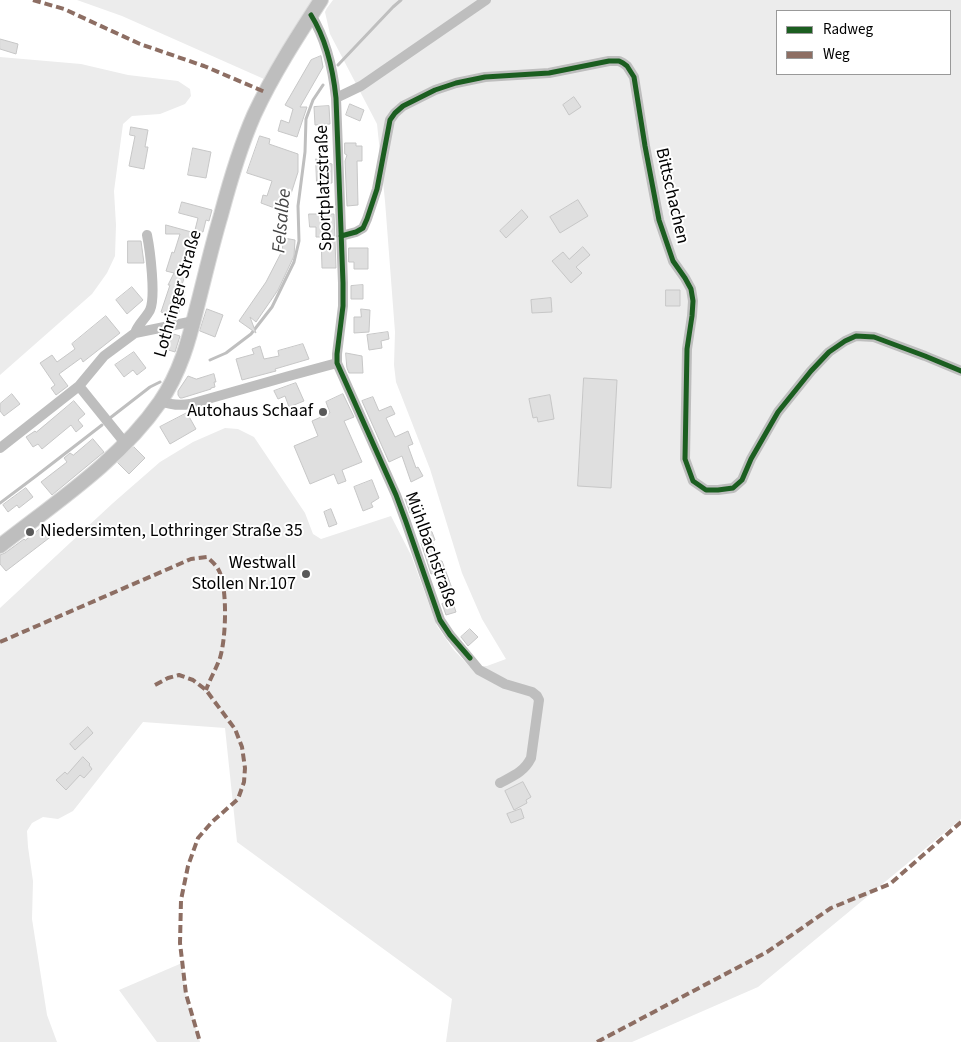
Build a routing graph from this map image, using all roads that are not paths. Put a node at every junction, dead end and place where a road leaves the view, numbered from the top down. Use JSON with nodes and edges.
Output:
{"nodes":[{"id":1,"x":321,"y":0,"type":"edge"},
{"id":2,"x":486,"y":0,"type":"edge"},
{"id":3,"x":311,"y":15,"type":"junction"},
{"id":4,"x":336,"y":98,"type":"junction"},
{"id":5,"x":146,"y":235,"type":"dead end"},
{"id":6,"x":341,"y":236,"type":"junction"},
{"id":7,"x":194,"y":320,"type":"junction"},
{"id":8,"x":135,"y":333,"type":"junction"},
{"id":9,"x":337,"y":363,"type":"junction"},
{"id":10,"x":961,"y":371,"type":"edge"},
{"id":11,"x":79,"y":386,"type":"junction"},
{"id":12,"x":160,"y":401,"type":"junction"},
{"id":13,"x":125,"y":443,"type":"junction"},
{"id":14,"x":0,"y":448,"type":"edge"},
{"id":15,"x":0,"y":546,"type":"edge"},
{"id":16,"x":500,"y":783,"type":"dead end"}],
"edges":[{"from":1,"to":3,"type":"main road","name":"Lothringer Straße"},
{"from":2,"to":4,"type":"street"},
{"from":3,"to":4,"type":"street","name":"Sportplatzstraße"},
{"from":3,"to":7,"type":"main road","name":"Lothringer Straße"},
{"from":4,"to":6,"type":"street","name":"Sportplatzstraße"},
{"from":5,"to":8,"type":"street"},
{"from":6,"to":9,"type":"street","name":"Sportplatzstraße"},
{"from":6,"to":10,"type":"street","name":"Bittschachen"},
{"from":7,"to":8,"type":"street"},
{"from":7,"to":12,"type":"main road","name":"Lothringer Straße"},
{"from":8,"to":11,"type":"street"},
{"from":9,"to":12,"type":"street"},
{"from":9,"to":16,"type":"street","name":"Mühlbachstraße"},
{"from":11,"to":13,"type":"street"},
{"from":11,"to":14,"type":"street"},
{"from":12,"to":13,"type":"main road","name":"Lothringer Straße"},
{"from":13,"to":15,"type":"main road","name":"Lothringer Straße"}]}
